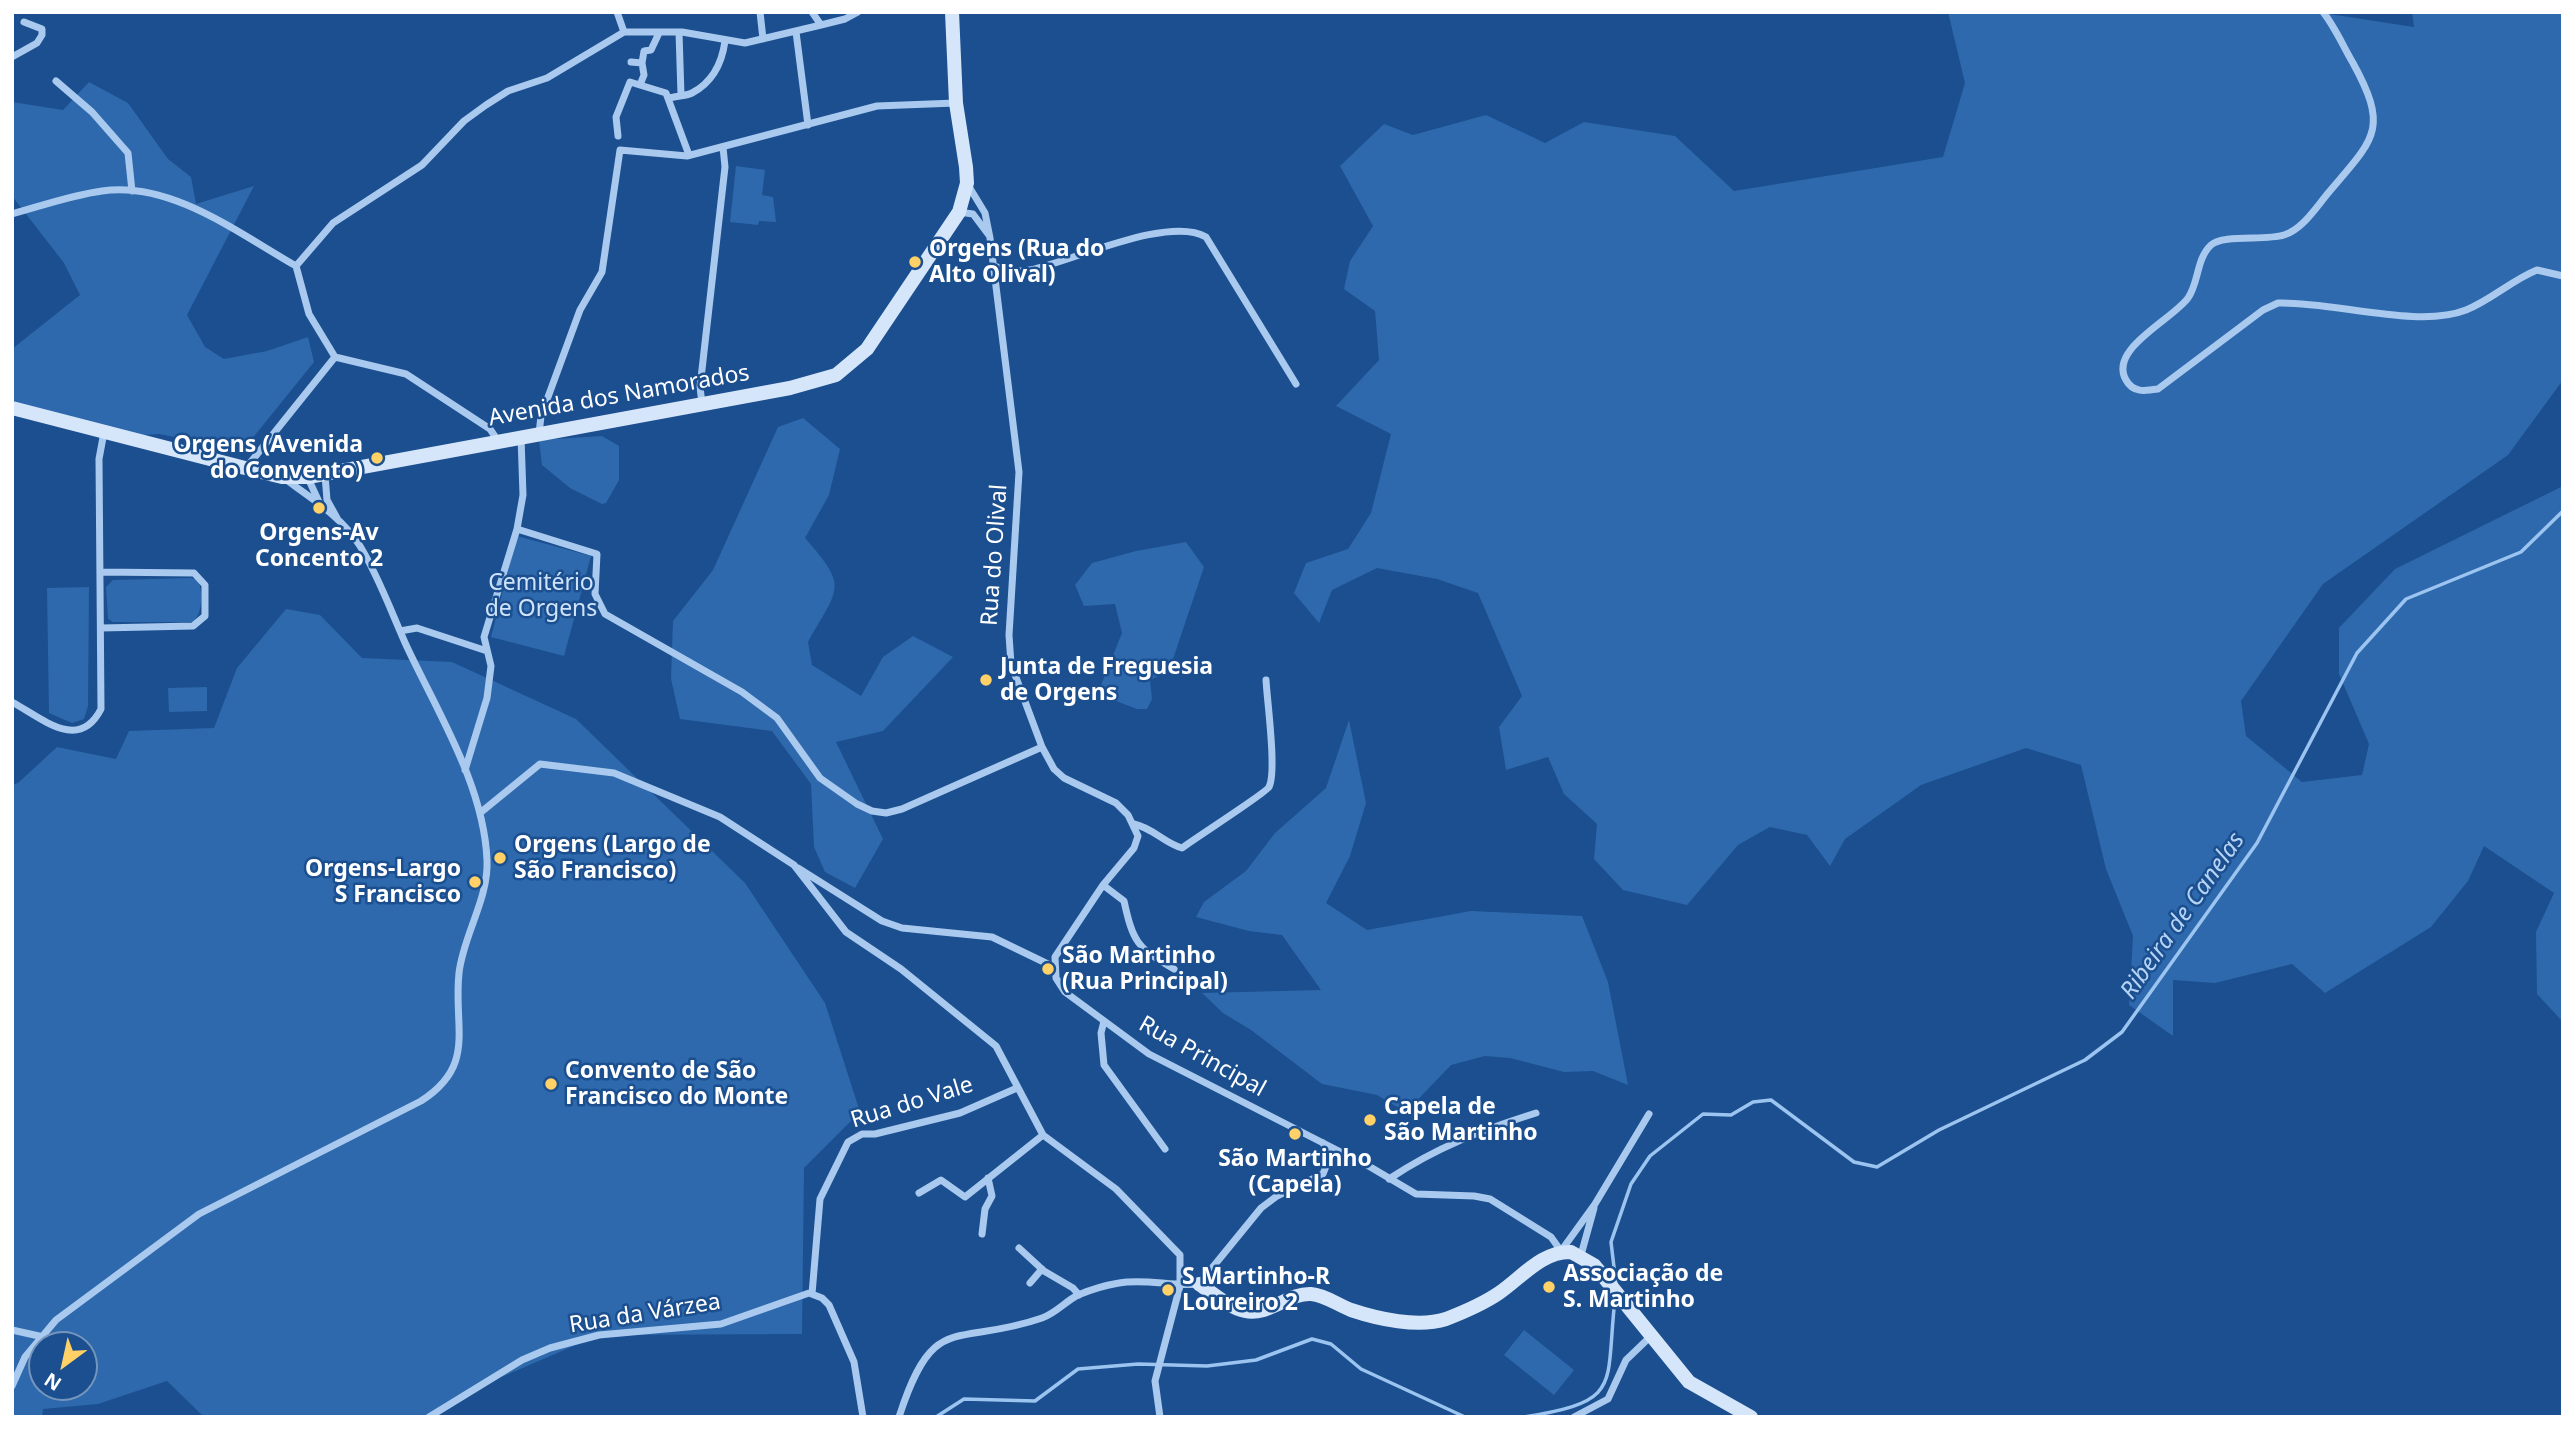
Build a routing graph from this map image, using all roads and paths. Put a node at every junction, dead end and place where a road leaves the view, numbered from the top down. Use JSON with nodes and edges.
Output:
{"nodes":[{"id":1,"x":617,"y":12,"type":"edge"},
{"id":2,"x":760,"y":12,"type":"edge"},
{"id":3,"x":812,"y":12,"type":"edge"},
{"id":4,"x":858,"y":12,"type":"edge"},
{"id":5,"x":952,"y":12,"type":"edge"},
{"id":6,"x":2323,"y":12,"type":"edge"},
{"id":7,"x":24,"y":22,"type":"dead end"},
{"id":8,"x":821,"y":24,"type":"junction"},
{"id":9,"x":624,"y":32,"type":"junction"},
{"id":10,"x":679,"y":32,"type":"junction"},
{"id":11,"x":796,"y":32,"type":"junction"},
{"id":12,"x":659,"y":33,"type":"junction"},
{"id":13,"x":763,"y":39,"type":"junction"},
{"id":14,"x":725,"y":41,"type":"junction"},
{"id":15,"x":12,"y":57,"type":"edge"},
{"id":16,"x":631,"y":62,"type":"dead end"},
{"id":17,"x":642,"y":63,"type":"junction"},
{"id":18,"x":56,"y":81,"type":"dead end"},
{"id":19,"x":642,"y":86,"type":"junction"},
{"id":20,"x":681,"y":95,"type":"junction"},
{"id":21,"x":669,"y":98,"type":"junction"},
{"id":22,"x":956,"y":103,"type":"junction"},
{"id":23,"x":808,"y":125,"type":"junction"},
{"id":24,"x":618,"y":136,"type":"dead end"},
{"id":25,"x":723,"y":147,"type":"junction"},
{"id":26,"x":689,"y":155,"type":"junction"},
{"id":27,"x":967,"y":183,"type":"junction"},
{"id":28,"x":132,"y":191,"type":"junction"},
{"id":29,"x":959,"y":212,"type":"junction"},
{"id":30,"x":12,"y":214,"type":"edge"},
{"id":31,"x":990,"y":238,"type":"junction"},
{"id":32,"x":296,"y":266,"type":"junction"},
{"id":33,"x":993,"y":266,"type":"junction"},
{"id":34,"x":2563,"y":276,"type":"edge"},
{"id":35,"x":335,"y":357,"type":"junction"},
{"id":36,"x":1296,"y":384,"type":"dead end"},
{"id":37,"x":702,"y":404,"type":"junction"},
{"id":38,"x":12,"y":408,"type":"edge"},
{"id":39,"x":104,"y":431,"type":"junction"},
{"id":40,"x":539,"y":434,"type":"junction"},
{"id":41,"x":521,"y":437,"type":"junction"},
{"id":42,"x":498,"y":442,"type":"junction"},
{"id":43,"x":245,"y":468,"type":"junction"},
{"id":44,"x":324,"y":475,"type":"junction"},
{"id":45,"x":282,"y":477,"type":"junction"},
{"id":46,"x":308,"y":477,"type":"junction"},
{"id":47,"x":321,"y":505,"type":"junction"},
{"id":48,"x":341,"y":524,"type":"junction"},
{"id":49,"x":517,"y":529,"type":"junction"},
{"id":50,"x":100,"y":572,"type":"junction"},
{"id":51,"x":100,"y":628,"type":"junction"},
{"id":52,"x":400,"y":631,"type":"junction"},
{"id":53,"x":487,"y":651,"type":"junction"},
{"id":54,"x":1266,"y":680,"type":"dead end"},
{"id":55,"x":12,"y":702,"type":"edge"},
{"id":56,"x":1042,"y":747,"type":"junction"},
{"id":57,"x":465,"y":770,"type":"junction"},
{"id":58,"x":480,"y":813,"type":"junction"},
{"id":59,"x":1134,"y":824,"type":"junction"},
{"id":60,"x":794,"y":865,"type":"junction"},
{"id":61,"x":1103,"y":885,"type":"junction"},
{"id":62,"x":1054,"y":967,"type":"junction"},
{"id":63,"x":1174,"y":969,"type":"dead end"},
{"id":64,"x":1104,"y":1021,"type":"junction"},
{"id":65,"x":1017,"y":1088,"type":"junction"},
{"id":66,"x":1536,"y":1113,"type":"dead end"},
{"id":67,"x":1649,"y":1114,"type":"dead end"},
{"id":68,"x":1042,"y":1135,"type":"junction"},
{"id":69,"x":1323,"y":1143,"type":"junction"},
{"id":70,"x":1165,"y":1149,"type":"dead end"},
{"id":71,"x":988,"y":1178,"type":"junction"},
{"id":72,"x":1390,"y":1179,"type":"junction"},
{"id":73,"x":919,"y":1193,"type":"dead end"},
{"id":74,"x":1595,"y":1204,"type":"junction"},
{"id":75,"x":982,"y":1234,"type":"dead end"},
{"id":76,"x":1019,"y":1248,"type":"dead end"},
{"id":77,"x":1561,"y":1251,"type":"junction"},
{"id":78,"x":1581,"y":1255,"type":"junction"},
{"id":79,"x":1042,"y":1269,"type":"junction"},
{"id":80,"x":1030,"y":1283,"type":"dead end"},
{"id":81,"x":1199,"y":1284,"type":"junction"},
{"id":82,"x":1180,"y":1286,"type":"junction"},
{"id":83,"x":813,"y":1294,"type":"junction"},
{"id":84,"x":1079,"y":1295,"type":"junction"},
{"id":85,"x":44,"y":1331,"type":"edge"},
{"id":86,"x":1651,"y":1336,"type":"junction"},
{"id":87,"x":28,"y":1352,"type":"edge"},
{"id":88,"x":12,"y":1386,"type":"edge"},
{"id":89,"x":429,"y":1417,"type":"edge"},
{"id":90,"x":863,"y":1417,"type":"edge"},
{"id":91,"x":899,"y":1417,"type":"edge"},
{"id":92,"x":1160,"y":1417,"type":"edge"},
{"id":93,"x":1574,"y":1417,"type":"edge"},
{"id":94,"x":1751,"y":1417,"type":"edge"}],
"edges":[{"from":1,"to":9,"type":"street"},
{"from":2,"to":13,"type":"street"},
{"from":3,"to":8,"type":"street"},
{"from":4,"to":8,"type":"street"},
{"from":5,"to":22,"type":"street","name":"Avenida dos Namorados"},
{"from":6,"to":34,"type":"street"},
{"from":7,"to":15,"type":"street"},
{"from":8,"to":11,"type":"street"},
{"from":9,"to":12,"type":"street"},
{"from":9,"to":32,"type":"street"},
{"from":10,"to":12,"type":"street"},
{"from":10,"to":14,"type":"street"},
{"from":10,"to":20,"type":"street"},
{"from":11,"to":13,"type":"street"},
{"from":11,"to":23,"type":"street"},
{"from":12,"to":17,"type":"street"},
{"from":13,"to":14,"type":"street"},
{"from":14,"to":20,"type":"street"},
{"from":16,"to":17,"type":"street"},
{"from":17,"to":19,"type":"street"},
{"from":18,"to":28,"type":"street"},
{"from":19,"to":21,"type":"street"},
{"from":19,"to":24,"type":"street"},
{"from":20,"to":21,"type":"street"},
{"from":21,"to":26,"type":"street"},
{"from":22,"to":23,"type":"street"},
{"from":22,"to":27,"type":"street","name":"Avenida dos Namorados"},
{"from":23,"to":25,"type":"street"},
{"from":25,"to":26,"type":"street"},
{"from":25,"to":37,"type":"street"},
{"from":26,"to":40,"type":"street"},
{"from":27,"to":29,"type":"street","name":"Avenida dos Namorados"},
{"from":27,"to":31,"type":"street","name":"Rua do Olival"},
{"from":28,"to":30,"type":"street"},
{"from":28,"to":32,"type":"street"},
{"from":29,"to":31,"type":"street"},
{"from":29,"to":37,"type":"street","name":"Avenida dos Namorados"},
{"from":31,"to":33,"type":"street","name":"Rua do Olival"},
{"from":32,"to":35,"type":"street"},
{"from":33,"to":36,"type":"street"},
{"from":33,"to":56,"type":"street","name":"Rua do Olival"},
{"from":35,"to":42,"type":"street"},
{"from":35,"to":43,"type":"street"},
{"from":37,"to":40,"type":"street","name":"Avenida dos Namorados"},
{"from":38,"to":39,"type":"street","name":"Avenida dos Namorados"},
{"from":39,"to":43,"type":"street","name":"Avenida dos Namorados"},
{"from":39,"to":50,"type":"street"},
{"from":40,"to":41,"type":"street","name":"Avenida dos Namorados"},
{"from":41,"to":42,"type":"street","name":"Avenida dos Namorados"},
{"from":41,"to":49,"type":"street"},
{"from":42,"to":44,"type":"street","name":"Avenida dos Namorados"},
{"from":43,"to":45,"type":"street","name":"Avenida dos Namorados"},
{"from":44,"to":46,"type":"street","name":"Avenida dos Namorados"},
{"from":44,"to":48,"type":"street"},
{"from":45,"to":46,"type":"street","name":"Avenida dos Namorados"},
{"from":45,"to":47,"type":"street"},
{"from":46,"to":47,"type":"street"},
{"from":47,"to":48,"type":"street"},
{"from":48,"to":52,"type":"street"},
{"from":49,"to":53,"type":"street"},
{"from":49,"to":56,"type":"street"},
{"from":50,"to":51,"type":"street"},
{"from":50,"to":51,"type":"street"},
{"from":51,"to":55,"type":"street"},
{"from":52,"to":53,"type":"street"},
{"from":52,"to":57,"type":"street"},
{"from":53,"to":57,"type":"street"},
{"from":54,"to":59,"type":"street","name":"Rua do Olival"},
{"from":56,"to":59,"type":"street","name":"Rua do Olival"},
{"from":57,"to":58,"type":"street"},
{"from":58,"to":60,"type":"street"},
{"from":58,"to":85,"type":"street"},
{"from":59,"to":61,"type":"street"},
{"from":60,"to":62,"type":"street"},
{"from":60,"to":65,"type":"street"},
{"from":61,"to":62,"type":"street"},
{"from":61,"to":63,"type":"street"},
{"from":62,"to":64,"type":"street","name":"Rua Principal"},
{"from":64,"to":69,"type":"street","name":"Rua Principal"},
{"from":64,"to":70,"type":"street"},
{"from":65,"to":68,"type":"street"},
{"from":65,"to":83,"type":"street","name":"Rua do Vale"},
{"from":66,"to":72,"type":"street"},
{"from":67,"to":74,"type":"street"},
{"from":68,"to":71,"type":"street"},
{"from":68,"to":82,"type":"street"},
{"from":69,"to":72,"type":"street","name":"Rua Principal"},
{"from":69,"to":81,"type":"street"},
{"from":71,"to":73,"type":"street"},
{"from":71,"to":75,"type":"street"},
{"from":72,"to":77,"type":"street","name":"Rua Principal"},
{"from":74,"to":77,"type":"street"},
{"from":74,"to":78,"type":"street"},
{"from":76,"to":79,"type":"street"},
{"from":77,"to":78,"type":"street"},
{"from":77,"to":81,"type":"street"},
{"from":78,"to":86,"type":"street"},
{"from":79,"to":80,"type":"street"},
{"from":79,"to":84,"type":"street"},
{"from":81,"to":82,"type":"street"},
{"from":82,"to":84,"type":"street"},
{"from":82,"to":92,"type":"street"},
{"from":83,"to":89,"type":"street","name":"Rua da Várzea"},
{"from":83,"to":90,"type":"street"},
{"from":84,"to":91,"type":"street"},
{"from":86,"to":93,"type":"street"},
{"from":86,"to":94,"type":"street"},
{"from":87,"to":88,"type":"street"}]}
